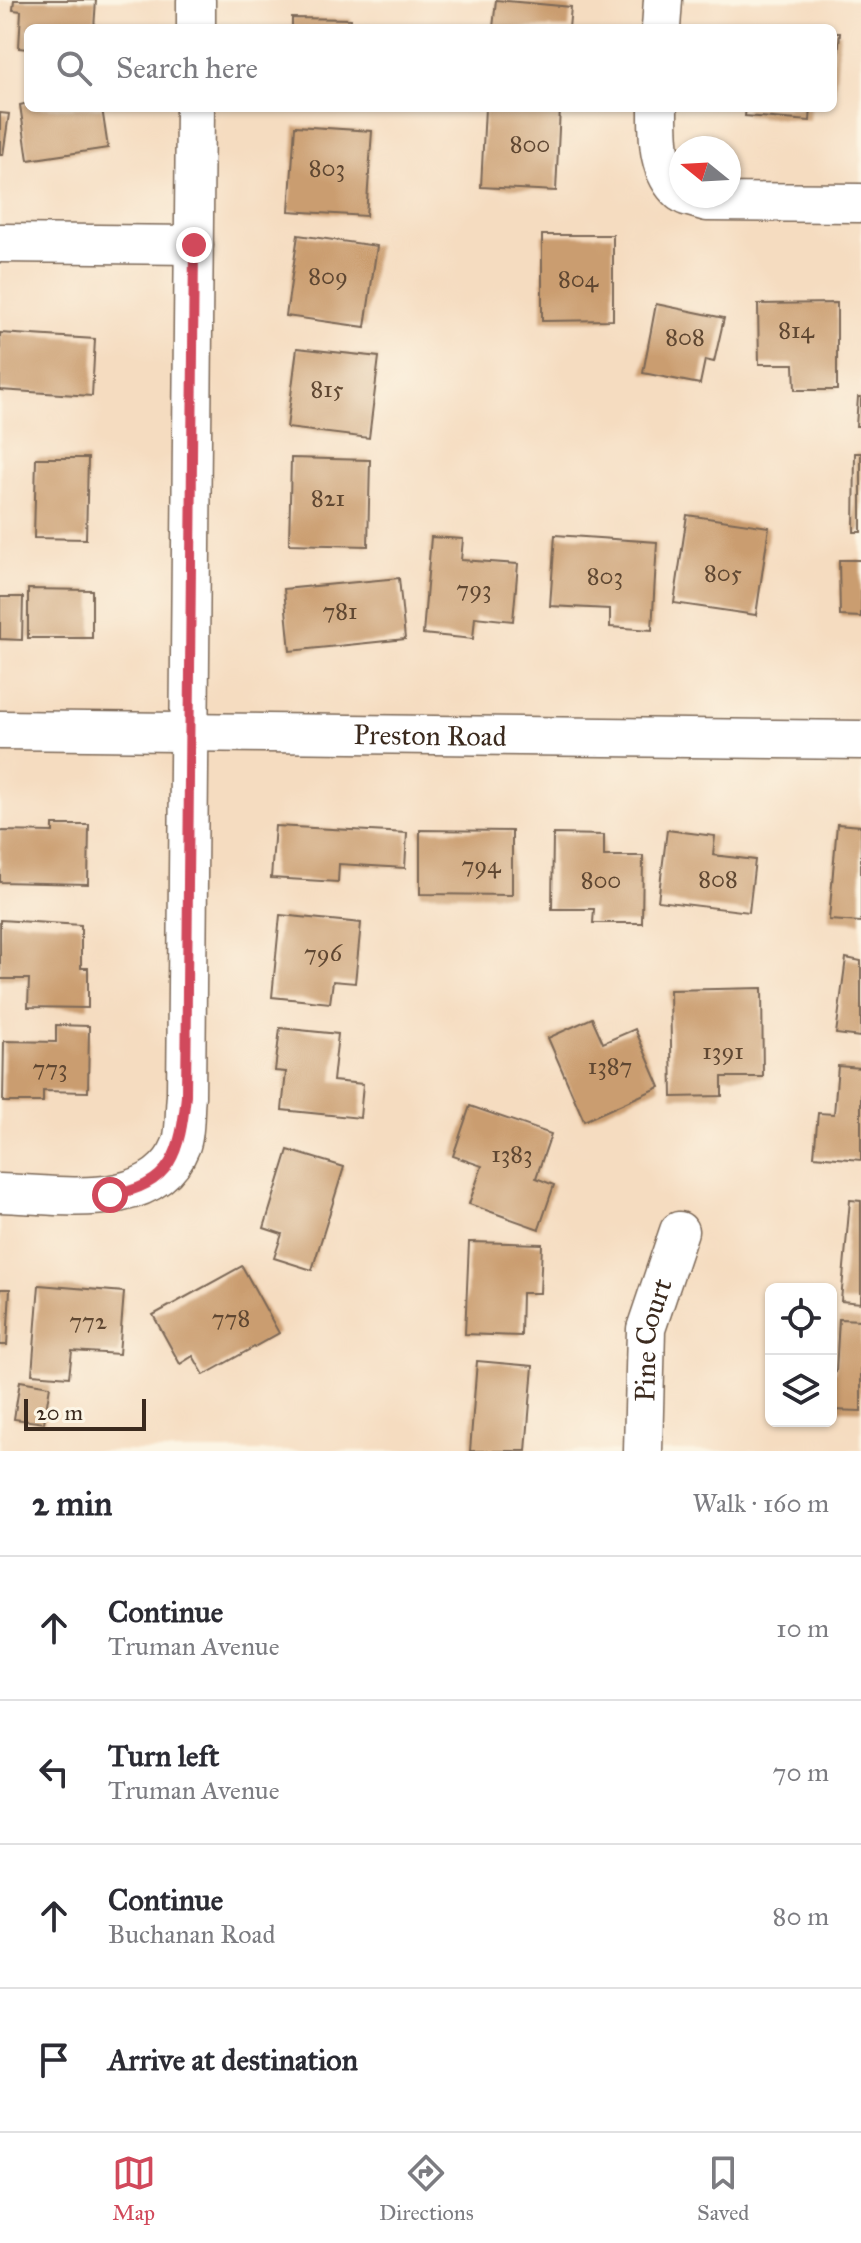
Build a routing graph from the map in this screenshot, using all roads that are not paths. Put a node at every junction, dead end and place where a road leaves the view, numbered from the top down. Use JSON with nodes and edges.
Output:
{"nodes":[{"id":1,"x":196,"y":0,"type":"edge"},
{"id":2,"x":663,"y":0,"type":"edge"},
{"id":3,"x":196,"y":24,"type":"edge"},
{"id":4,"x":661,"y":24,"type":"edge"},
{"id":5,"x":195,"y":112,"type":"edge"},
{"id":6,"x":658,"y":112,"type":"edge"},
{"id":7,"x":669,"y":176,"type":"edge"},
{"id":8,"x":741,"y":202,"type":"edge"},
{"id":9,"x":861,"y":203,"type":"edge"},
{"id":10,"x":0,"y":243,"type":"edge"},
{"id":11,"x":194,"y":245,"type":"junction"},
{"id":12,"x":0,"y":730,"type":"edge"},
{"id":13,"x":189,"y":732,"type":"junction"},
{"id":14,"x":861,"y":740,"type":"edge"},
{"id":15,"x":0,"y":1193,"type":"edge"},
{"id":16,"x":679,"y":1231,"type":"dead end"},
{"id":17,"x":643,"y":1451,"type":"edge"}],
"edges":[{"from":1,"to":3,"type":"street"},
{"from":2,"to":4,"type":"street"},
{"from":5,"to":11,"type":"street"},
{"from":6,"to":7,"type":"street"},
{"from":8,"to":9,"type":"street"},
{"from":10,"to":11,"type":"street"},
{"from":11,"to":13,"type":"street"},
{"from":12,"to":13,"type":"street","name":"Preston Road"},
{"from":13,"to":14,"type":"street","name":"Preston Road"},
{"from":13,"to":15,"type":"street"},
{"from":16,"to":17,"type":"street","name":"Pine Court"}]}
